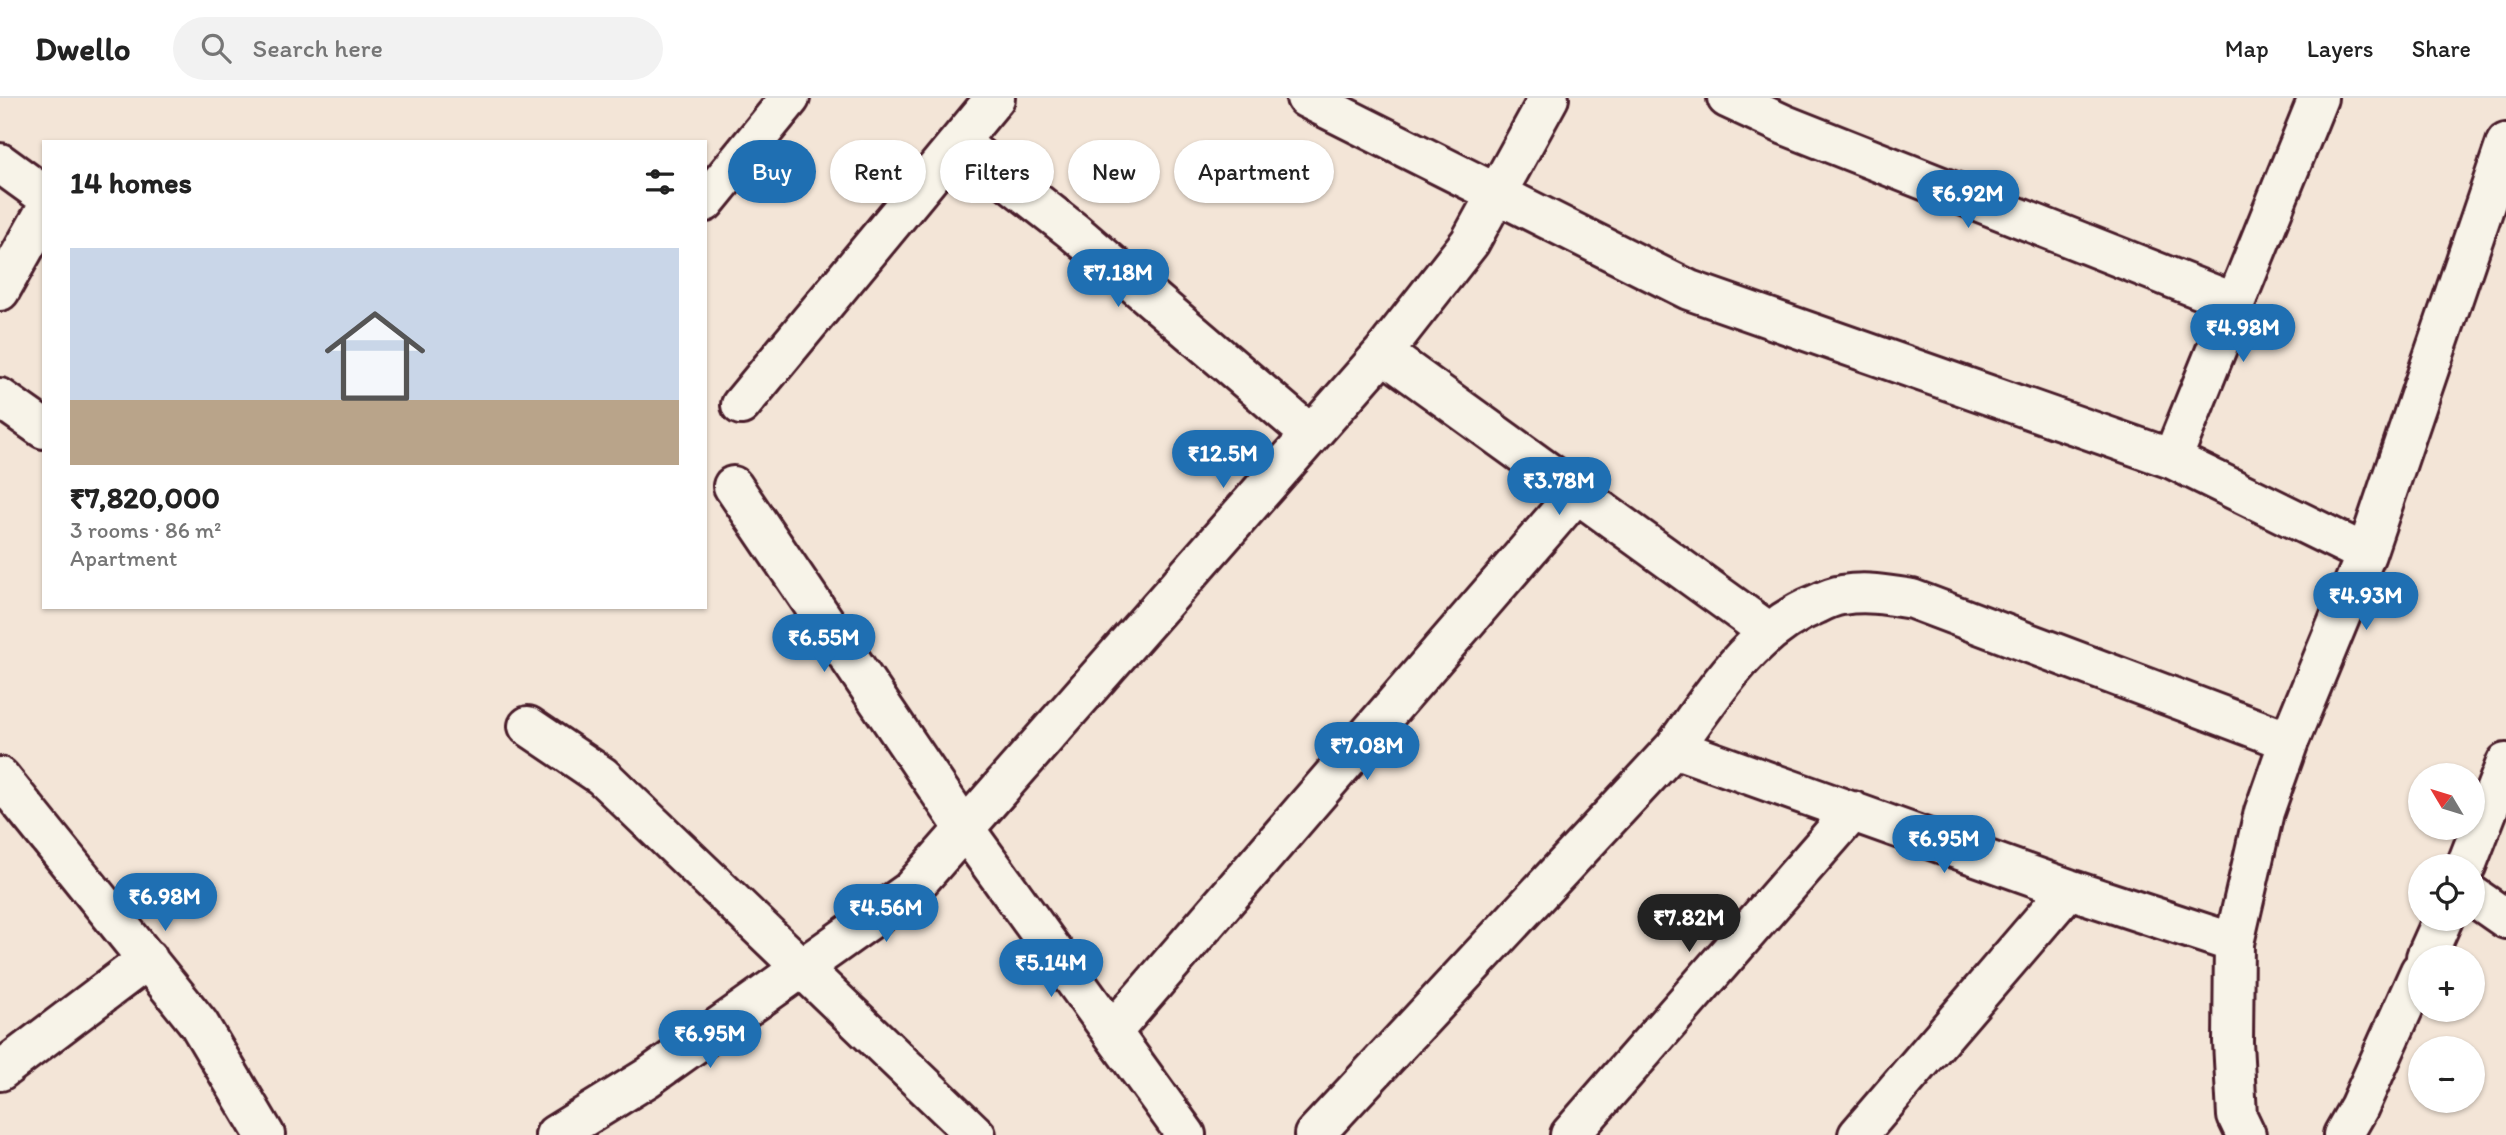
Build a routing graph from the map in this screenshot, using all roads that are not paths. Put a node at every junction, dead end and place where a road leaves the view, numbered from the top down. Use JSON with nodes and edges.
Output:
{"nodes":[{"id":1,"x":790,"y":98,"type":"edge"},
{"id":2,"x":995,"y":98,"type":"edge"},
{"id":3,"x":1307,"y":98,"type":"edge"},
{"id":4,"x":1549,"y":98,"type":"edge"},
{"id":5,"x":1727,"y":98,"type":"edge"},
{"id":6,"x":2318,"y":98,"type":"edge"},
{"id":7,"x":961,"y":140,"type":"edge"},
{"id":8,"x":2506,"y":143,"type":"edge"},
{"id":9,"x":0,"y":163,"type":"edge"},
{"id":10,"x":940,"y":165,"type":"edge"},
{"id":11,"x":1497,"y":193,"type":"junction"},
{"id":12,"x":42,"y":194,"type":"edge"},
{"id":13,"x":707,"y":200,"type":"edge"},
{"id":14,"x":1037,"y":203,"type":"edge"},
{"id":15,"x":42,"y":217,"type":"edge"},
{"id":16,"x":2492,"y":231,"type":"edge"},
{"id":17,"x":0,"y":291,"type":"edge"},
{"id":18,"x":2235,"y":303,"type":"junction"},
{"id":19,"x":1383,"y":353,"type":"junction"},
{"id":20,"x":0,"y":398,"type":"edge"},
{"id":21,"x":741,"y":405,"type":"dead end"},
{"id":22,"x":42,"y":428,"type":"edge"},
{"id":23,"x":1311,"y":435,"type":"junction"},
{"id":24,"x":2172,"y":459,"type":"junction"},
{"id":25,"x":733,"y":486,"type":"dead end"},
{"id":26,"x":1577,"y":493,"type":"junction"},
{"id":27,"x":2366,"y":554,"type":"junction"},
{"id":28,"x":1769,"y":632,"type":"junction"},
{"id":29,"x":528,"y":726,"type":"dead end"},
{"id":30,"x":2290,"y":741,"type":"junction"},
{"id":31,"x":1674,"y":748,"type":"junction"},
{"id":32,"x":2506,"y":763,"type":"edge"},
{"id":33,"x":0,"y":777,"type":"edge"},
{"id":34,"x":1853,"y":811,"type":"junction"},
{"id":35,"x":965,"y":829,"type":"junction"},
{"id":36,"x":2471,"y":854,"type":"edge"},
{"id":37,"x":2069,"y":889,"type":"junction"},
{"id":38,"x":2485,"y":904,"type":"edge"},
{"id":39,"x":2506,"y":919,"type":"edge"},
{"id":40,"x":2234,"y":943,"type":"junction"},
{"id":41,"x":148,"y":959,"type":"junction"},
{"id":42,"x":802,"y":968,"type":"junction"},
{"id":43,"x":2408,"y":998,"type":"edge"},
{"id":44,"x":1112,"y":1032,"type":"junction"},
{"id":45,"x":0,"y":1071,"type":"edge"},
{"id":46,"x":2233,"y":1129,"type":"edge"},
{"id":47,"x":566,"y":1132,"type":"edge"},
{"id":48,"x":265,"y":1135,"type":"edge"},
{"id":49,"x":976,"y":1135,"type":"edge"},
{"id":50,"x":1186,"y":1135,"type":"edge"},
{"id":51,"x":1314,"y":1135,"type":"edge"},
{"id":52,"x":1570,"y":1135,"type":"edge"},
{"id":53,"x":1858,"y":1135,"type":"edge"},
{"id":54,"x":2343,"y":1135,"type":"edge"}],
"edges":[{"from":1,"to":13,"type":"street"},
{"from":2,"to":7,"type":"street"},
{"from":3,"to":11,"type":"street"},
{"from":4,"to":11,"type":"street"},
{"from":5,"to":18,"type":"street"},
{"from":6,"to":18,"type":"street"},
{"from":8,"to":16,"type":"street"},
{"from":9,"to":12,"type":"street"},
{"from":10,"to":21,"type":"street"},
{"from":11,"to":19,"type":"street"},
{"from":11,"to":24,"type":"street"},
{"from":14,"to":23,"type":"street"},
{"from":15,"to":17,"type":"street"},
{"from":16,"to":27,"type":"street"},
{"from":18,"to":24,"type":"street"},
{"from":19,"to":23,"type":"street"},
{"from":19,"to":26,"type":"street"},
{"from":20,"to":22,"type":"street"},
{"from":23,"to":35,"type":"street"},
{"from":24,"to":27,"type":"street"},
{"from":25,"to":35,"type":"street"},
{"from":26,"to":28,"type":"street"},
{"from":26,"to":44,"type":"street"},
{"from":27,"to":30,"type":"street"},
{"from":28,"to":30,"type":"street"},
{"from":28,"to":31,"type":"street"},
{"from":29,"to":42,"type":"street"},
{"from":30,"to":40,"type":"street"},
{"from":31,"to":34,"type":"street"},
{"from":31,"to":51,"type":"street"},
{"from":32,"to":36,"type":"street"},
{"from":33,"to":41,"type":"street"},
{"from":34,"to":37,"type":"street"},
{"from":34,"to":52,"type":"street"},
{"from":35,"to":42,"type":"street"},
{"from":35,"to":44,"type":"street"},
{"from":37,"to":40,"type":"street"},
{"from":37,"to":53,"type":"street"},
{"from":38,"to":39,"type":"street"},
{"from":40,"to":46,"type":"street"},
{"from":41,"to":45,"type":"street"},
{"from":41,"to":48,"type":"street"},
{"from":42,"to":47,"type":"street"},
{"from":42,"to":49,"type":"street"},
{"from":43,"to":54,"type":"street"},
{"from":44,"to":50,"type":"street"}]}
